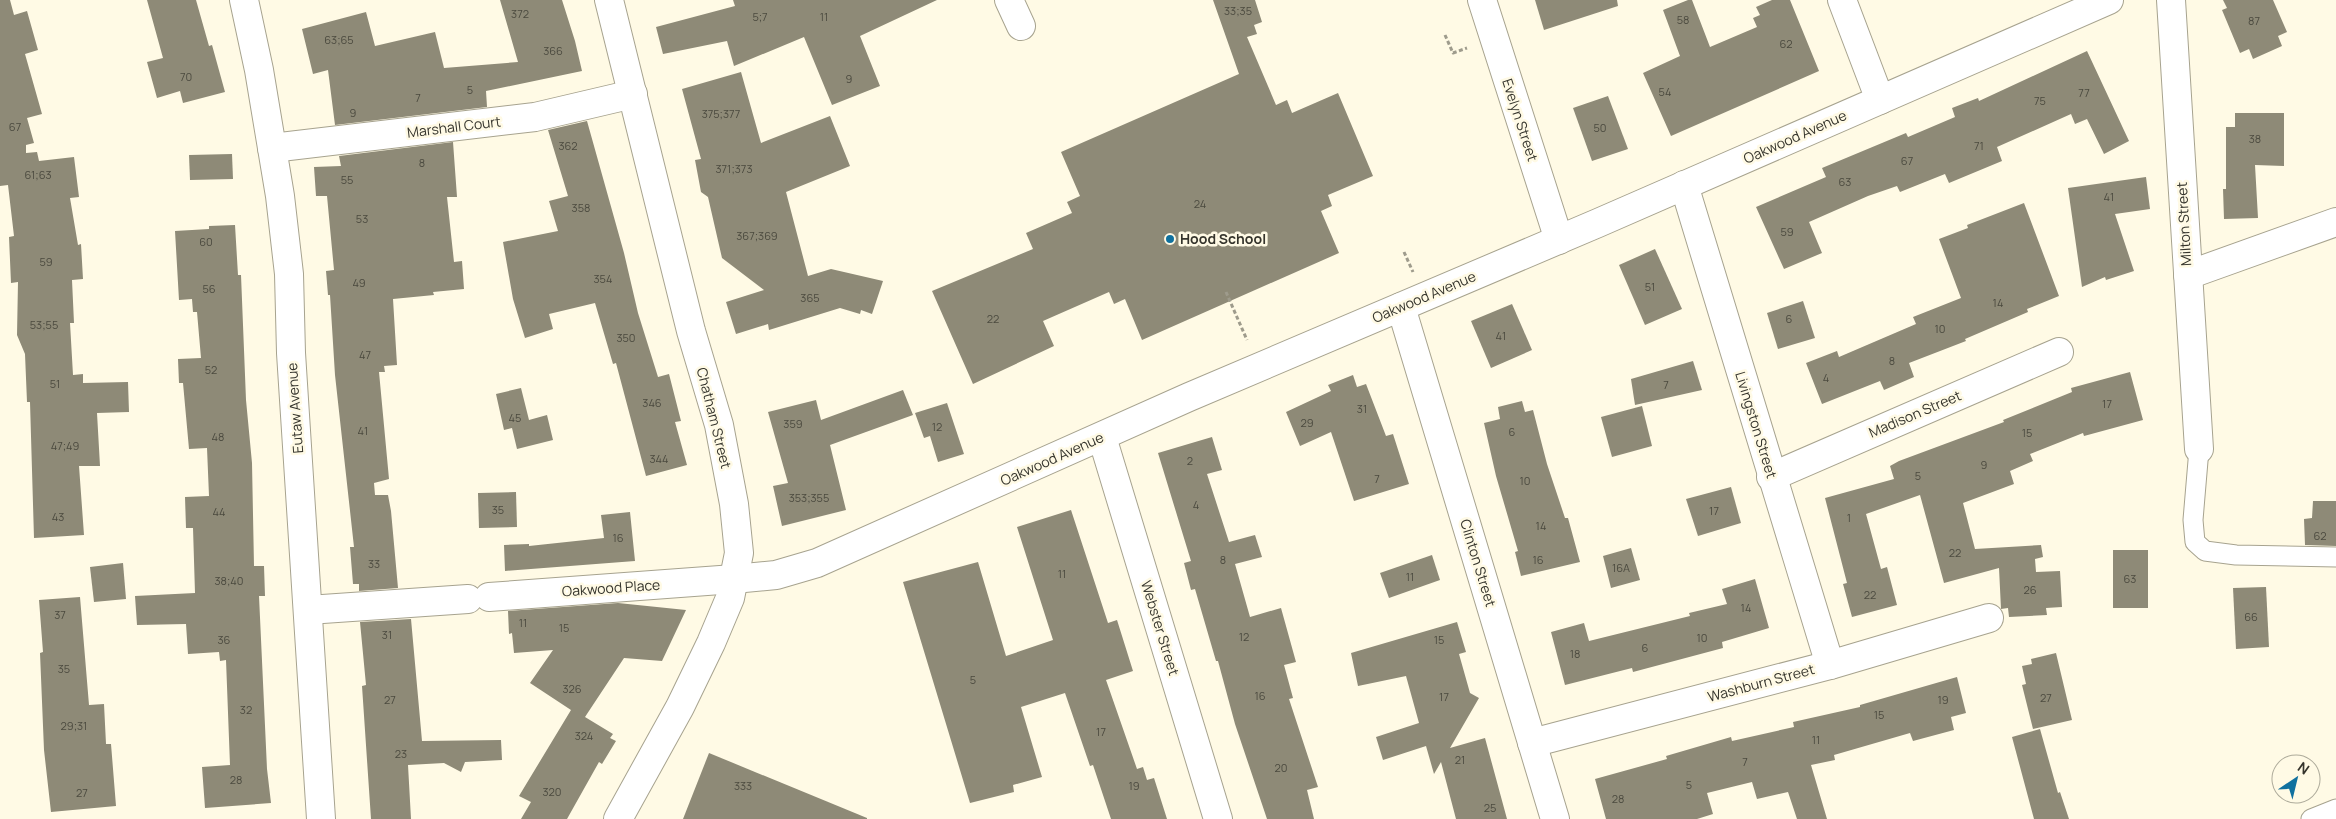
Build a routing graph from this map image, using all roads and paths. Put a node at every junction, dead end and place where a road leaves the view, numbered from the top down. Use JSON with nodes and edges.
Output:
{"nodes":[{"id":1,"x":244,"y":0,"type":"edge"},
{"id":2,"x":1009,"y":0,"type":"edge"},
{"id":3,"x":1482,"y":0,"type":"edge"},
{"id":4,"x":1842,"y":0,"type":"edge"},
{"id":5,"x":2110,"y":0,"type":"edge"},
{"id":6,"x":2171,"y":0,"type":"edge"},
{"id":7,"x":611,"y":1,"type":"edge"},
{"id":8,"x":1021,"y":26,"type":"dead end"},
{"id":9,"x":1445,"y":35,"type":"dead end"},
{"id":10,"x":1453,"y":53,"type":"dead end"},
{"id":11,"x":633,"y":94,"type":"junction"},
{"id":12,"x":1880,"y":100,"type":"junction"},
{"id":13,"x":272,"y":148,"type":"junction"},
{"id":14,"x":1684,"y":186,"type":"junction"},
{"id":15,"x":2336,"y":222,"type":"edge"},
{"id":16,"x":1559,"y":240,"type":"junction"},
{"id":17,"x":2188,"y":275,"type":"junction"},
{"id":18,"x":1401,"y":307,"type":"junction"},
{"id":19,"x":2059,"y":352,"type":"dead end"},
{"id":20,"x":1102,"y":437,"type":"junction"},
{"id":21,"x":2199,"y":449,"type":"joint"},
{"id":22,"x":1771,"y":477,"type":"junction"},
{"id":23,"x":2336,"y":557,"type":"edge"},
{"id":24,"x":734,"y":579,"type":"junction"},
{"id":25,"x":308,"y":610,"type":"junction"},
{"id":26,"x":1990,"y":618,"type":"dead end"},
{"id":27,"x":1830,"y":665,"type":"junction"},
{"id":28,"x":1532,"y":743,"type":"junction"},
{"id":29,"x":2336,"y":809,"type":"edge"},
{"id":30,"x":321,"y":819,"type":"edge"},
{"id":31,"x":618,"y":819,"type":"edge"},
{"id":32,"x":1218,"y":819,"type":"edge"},
{"id":33,"x":1555,"y":819,"type":"edge"},
{"id":34,"x":2311,"y":819,"type":"edge"}],
"edges":[{"from":1,"to":13,"type":"street","name":"Eutaw Avenue"},
{"from":2,"to":8,"type":"street"},
{"from":3,"to":16,"type":"street","name":"Evelyn Street"},
{"from":4,"to":12,"type":"street"},
{"from":5,"to":12,"type":"street","name":"Oakwood Avenue"},
{"from":6,"to":17,"type":"street","name":"Milton Street"},
{"from":7,"to":11,"type":"street","name":"Chatham Street"},
{"from":9,"to":10,"type":"path"},
{"from":11,"to":13,"type":"street","name":"Marshall Court"},
{"from":11,"to":24,"type":"street","name":"Chatham Street"},
{"from":12,"to":14,"type":"street","name":"Oakwood Avenue"},
{"from":13,"to":25,"type":"street","name":"Eutaw Avenue"},
{"from":14,"to":16,"type":"street","name":"Oakwood Avenue"},
{"from":14,"to":22,"type":"street","name":"Livingston Street"},
{"from":15,"to":17,"type":"street"},
{"from":16,"to":18,"type":"street","name":"Oakwood Avenue"},
{"from":17,"to":21,"type":"street","name":"Milton Street"},
{"from":18,"to":20,"type":"street","name":"Oakwood Avenue"},
{"from":18,"to":28,"type":"street","name":"Clinton Street"},
{"from":19,"to":22,"type":"street","name":"Madison Street"},
{"from":20,"to":24,"type":"street","name":"Oakwood Avenue"},
{"from":20,"to":32,"type":"street","name":"Webster Street"},
{"from":21,"to":23,"type":"lane"},
{"from":22,"to":27,"type":"street","name":"Livingston Street"},
{"from":24,"to":25,"type":"street","name":"Oakwood Place"},
{"from":24,"to":31,"type":"street","name":"Chatham Street"},
{"from":25,"to":30,"type":"street","name":"Eutaw Avenue"},
{"from":26,"to":27,"type":"street","name":"Washburn Street"},
{"from":27,"to":28,"type":"street","name":"Washburn Street"},
{"from":28,"to":33,"type":"street","name":"Clinton Street"},
{"from":29,"to":34,"type":"lane"}]}
